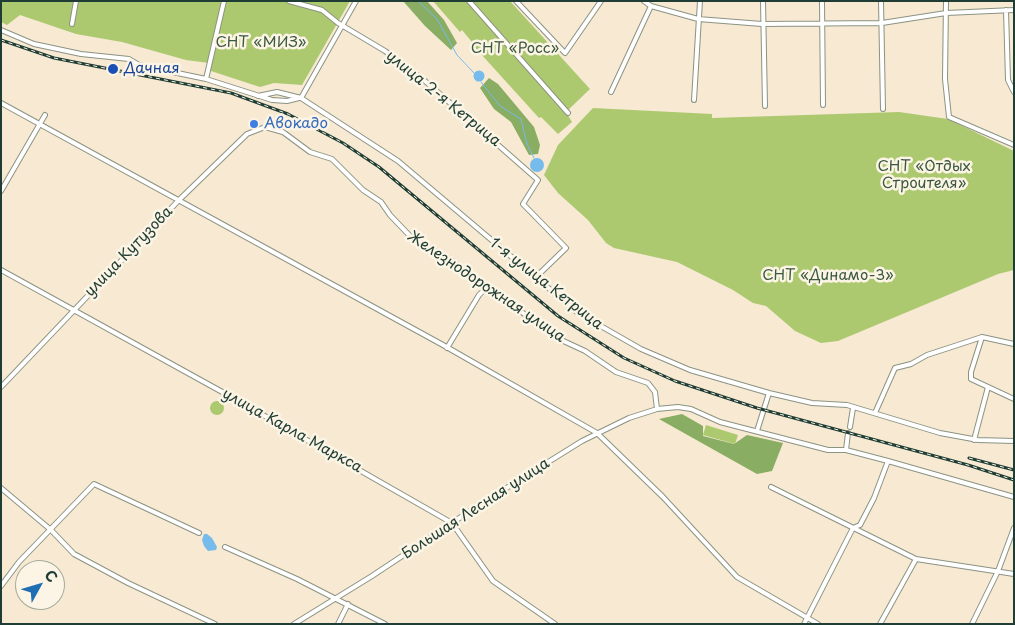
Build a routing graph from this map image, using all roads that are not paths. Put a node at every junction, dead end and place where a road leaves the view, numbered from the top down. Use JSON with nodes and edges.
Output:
{"nodes":[{"id":1,"x":76,"y":1,"type":"edge"},
{"id":2,"x":224,"y":1,"type":"edge"},
{"id":3,"x":289,"y":1,"type":"edge"},
{"id":4,"x":356,"y":1,"type":"edge"},
{"id":5,"x":469,"y":1,"type":"edge"},
{"id":6,"x":516,"y":1,"type":"edge"},
{"id":7,"x":601,"y":1,"type":"edge"},
{"id":8,"x":644,"y":1,"type":"edge"},
{"id":9,"x":700,"y":1,"type":"edge"},
{"id":10,"x":763,"y":1,"type":"edge"},
{"id":11,"x":822,"y":1,"type":"edge"},
{"id":12,"x":882,"y":1,"type":"edge"},
{"id":13,"x":946,"y":1,"type":"edge"},
{"id":14,"x":651,"y":6,"type":"junction"},
{"id":15,"x":1006,"y":10,"type":"junction"},
{"id":16,"x":1014,"y":10,"type":"edge"},
{"id":17,"x":946,"y":13,"type":"junction"},
{"id":18,"x":698,"y":18,"type":"junction"},
{"id":19,"x":882,"y":23,"type":"junction"},
{"id":20,"x":72,"y":24,"type":"dead end"},
{"id":21,"x":762,"y":24,"type":"junction"},
{"id":22,"x":822,"y":24,"type":"junction"},
{"id":23,"x":342,"y":25,"type":"junction"},
{"id":24,"x":1,"y":30,"type":"edge"},
{"id":25,"x":206,"y":78,"type":"junction"},
{"id":26,"x":611,"y":92,"type":"dead end"},
{"id":27,"x":1014,"y":92,"type":"edge"},
{"id":28,"x":258,"y":96,"type":"junction"},
{"id":29,"x":301,"y":98,"type":"junction"},
{"id":30,"x":694,"y":100,"type":"dead end"},
{"id":31,"x":1,"y":103,"type":"edge"},
{"id":32,"x":823,"y":105,"type":"dead end"},
{"id":33,"x":766,"y":106,"type":"dead end"},
{"id":34,"x":883,"y":109,"type":"dead end"},
{"id":35,"x":568,"y":113,"type":"dead end"},
{"id":36,"x":45,"y":115,"type":"dead end"},
{"id":37,"x":39,"y":124,"type":"junction"},
{"id":38,"x":265,"y":127,"type":"joint"},
{"id":39,"x":1014,"y":146,"type":"edge"},
{"id":40,"x":1,"y":191,"type":"edge"},
{"id":41,"x":180,"y":200,"type":"junction"},
{"id":42,"x":1,"y":270,"type":"edge"},
{"id":43,"x":534,"y":278,"type":"junction"},
{"id":44,"x":487,"y":287,"type":"junction"},
{"id":45,"x":75,"y":309,"type":"junction"},
{"id":46,"x":982,"y":337,"type":"junction"},
{"id":47,"x":1014,"y":344,"type":"edge"},
{"id":48,"x":446,"y":348,"type":"junction"},
{"id":49,"x":1,"y":387,"type":"edge"},
{"id":50,"x":988,"y":387,"type":"junction"},
{"id":51,"x":768,"y":393,"type":"junction"},
{"id":52,"x":1014,"y":399,"type":"edge"},
{"id":53,"x":853,"y":408,"type":"junction"},
{"id":54,"x":657,"y":409,"type":"junction"},
{"id":55,"x":875,"y":413,"type":"junction"},
{"id":56,"x":850,"y":427,"type":"dead end"},
{"id":57,"x":757,"y":432,"type":"junction"},
{"id":58,"x":596,"y":433,"type":"junction"},
{"id":59,"x":848,"y":433,"type":"dead end"},
{"id":60,"x":974,"y":440,"type":"junction"},
{"id":61,"x":1014,"y":441,"type":"edge"},
{"id":62,"x":846,"y":450,"type":"junction"},
{"id":63,"x":888,"y":461,"type":"junction"},
{"id":64,"x":771,"y":487,"type":"dead end"},
{"id":65,"x":1,"y":488,"type":"edge"},
{"id":66,"x":1014,"y":498,"type":"edge"},
{"id":67,"x":452,"y":523,"type":"junction"},
{"id":68,"x":853,"y":528,"type":"junction"},
{"id":69,"x":1014,"y":528,"type":"edge"},
{"id":70,"x":50,"y":530,"type":"junction"},
{"id":71,"x":199,"y":533,"type":"dead end"},
{"id":72,"x":225,"y":547,"type":"dead end"},
{"id":73,"x":916,"y":559,"type":"junction"},
{"id":74,"x":998,"y":571,"type":"junction"},
{"id":75,"x":1014,"y":574,"type":"edge"},
{"id":76,"x":1,"y":586,"type":"edge"},
{"id":77,"x":335,"y":597,"type":"junction"},
{"id":78,"x":348,"y":604,"type":"junction"},
{"id":79,"x":807,"y":618,"type":"junction"},
{"id":80,"x":215,"y":624,"type":"edge"},
{"id":81,"x":294,"y":624,"type":"edge"},
{"id":82,"x":338,"y":624,"type":"edge"},
{"id":83,"x":384,"y":624,"type":"edge"},
{"id":84,"x":555,"y":624,"type":"edge"},
{"id":85,"x":804,"y":624,"type":"edge"},
{"id":86,"x":818,"y":624,"type":"edge"},
{"id":87,"x":880,"y":624,"type":"edge"},
{"id":88,"x":972,"y":624,"type":"edge"}],
"edges":[{"from":1,"to":20,"type":"street"},
{"from":2,"to":25,"type":"street"},
{"from":3,"to":23,"type":"street","name":"улица 2-я Кетрица"},
{"from":4,"to":23,"type":"street"},
{"from":5,"to":35,"type":"street"},
{"from":6,"to":7,"type":"street"},
{"from":8,"to":14,"type":"street"},
{"from":9,"to":18,"type":"street"},
{"from":10,"to":21,"type":"street"},
{"from":11,"to":22,"type":"street"},
{"from":12,"to":19,"type":"street"},
{"from":13,"to":17,"type":"street"},
{"from":14,"to":18,"type":"street"},
{"from":14,"to":26,"type":"street"},
{"from":15,"to":16,"type":"street"},
{"from":15,"to":17,"type":"street"},
{"from":15,"to":27,"type":"street"},
{"from":17,"to":19,"type":"street"},
{"from":17,"to":39,"type":"street"},
{"from":18,"to":21,"type":"street"},
{"from":18,"to":30,"type":"street"},
{"from":19,"to":22,"type":"street"},
{"from":19,"to":34,"type":"street"},
{"from":21,"to":22,"type":"street"},
{"from":21,"to":33,"type":"street"},
{"from":22,"to":32,"type":"street"},
{"from":23,"to":29,"type":"street"},
{"from":23,"to":43,"type":"street","name":"улица 2-я Кетрица"},
{"from":24,"to":25,"type":"street"},
{"from":25,"to":28,"type":"street"},
{"from":28,"to":29,"type":"street"},
{"from":28,"to":29,"type":"street","name":"1-я улица Кетрица"},
{"from":29,"to":43,"type":"street","name":"1-я улица Кетрица"},
{"from":31,"to":37,"type":"street"},
{"from":36,"to":37,"type":"street"},
{"from":37,"to":40,"type":"street"},
{"from":37,"to":41,"type":"street"},
{"from":38,"to":41,"type":"street","name":"улица Кутузова"},
{"from":38,"to":44,"type":"street","name":"Железнодорожная улица"},
{"from":41,"to":45,"type":"street","name":"улица Кутузова"},
{"from":41,"to":48,"type":"street"},
{"from":42,"to":45,"type":"street","name":"улица Карла Маркса"},
{"from":43,"to":51,"type":"street","name":"1-я улица Кетрица"},
{"from":44,"to":48,"type":"street"},
{"from":44,"to":54,"type":"street","name":"Железнодорожная улица"},
{"from":45,"to":49,"type":"street","name":"улица Кутузова"},
{"from":45,"to":67,"type":"street","name":"улица Карла Маркса"},
{"from":46,"to":47,"type":"street"},
{"from":46,"to":50,"type":"street"},
{"from":46,"to":55,"type":"street"},
{"from":48,"to":58,"type":"street"},
{"from":50,"to":52,"type":"street"},
{"from":50,"to":60,"type":"street"},
{"from":51,"to":53,"type":"street","name":"1-я улица Кетрица"},
{"from":51,"to":57,"type":"street"},
{"from":53,"to":55,"type":"street","name":"1-я улица Кетрица"},
{"from":53,"to":56,"type":"street"},
{"from":54,"to":57,"type":"street","name":"Большая Лесная улица"},
{"from":54,"to":58,"type":"street","name":"Большая Лесная улица"},
{"from":55,"to":60,"type":"street","name":"1-я улица Кетрица"},
{"from":57,"to":62,"type":"street"},
{"from":58,"to":67,"type":"street","name":"Большая Лесная улица"},
{"from":58,"to":79,"type":"street"},
{"from":59,"to":62,"type":"street"},
{"from":60,"to":61,"type":"street","name":"1-я улица Кетрица"},
{"from":62,"to":63,"type":"street"},
{"from":63,"to":66,"type":"street"},
{"from":63,"to":68,"type":"street"},
{"from":64,"to":68,"type":"street"},
{"from":65,"to":70,"type":"street"},
{"from":67,"to":77,"type":"street","name":"Большая Лесная улица"},
{"from":67,"to":84,"type":"street","name":"улица Карла Маркса"},
{"from":68,"to":73,"type":"street"},
{"from":68,"to":79,"type":"street"},
{"from":69,"to":74,"type":"street"},
{"from":70,"to":71,"type":"street"},
{"from":70,"to":76,"type":"street"},
{"from":70,"to":80,"type":"street"},
{"from":72,"to":77,"type":"street"},
{"from":73,"to":74,"type":"street"},
{"from":73,"to":87,"type":"street"},
{"from":74,"to":75,"type":"street"},
{"from":74,"to":88,"type":"street"},
{"from":77,"to":78,"type":"street"},
{"from":77,"to":81,"type":"street","name":"Большая Лесная улица"},
{"from":78,"to":82,"type":"street"},
{"from":78,"to":83,"type":"street"},
{"from":79,"to":85,"type":"street"},
{"from":79,"to":86,"type":"street"}]}
